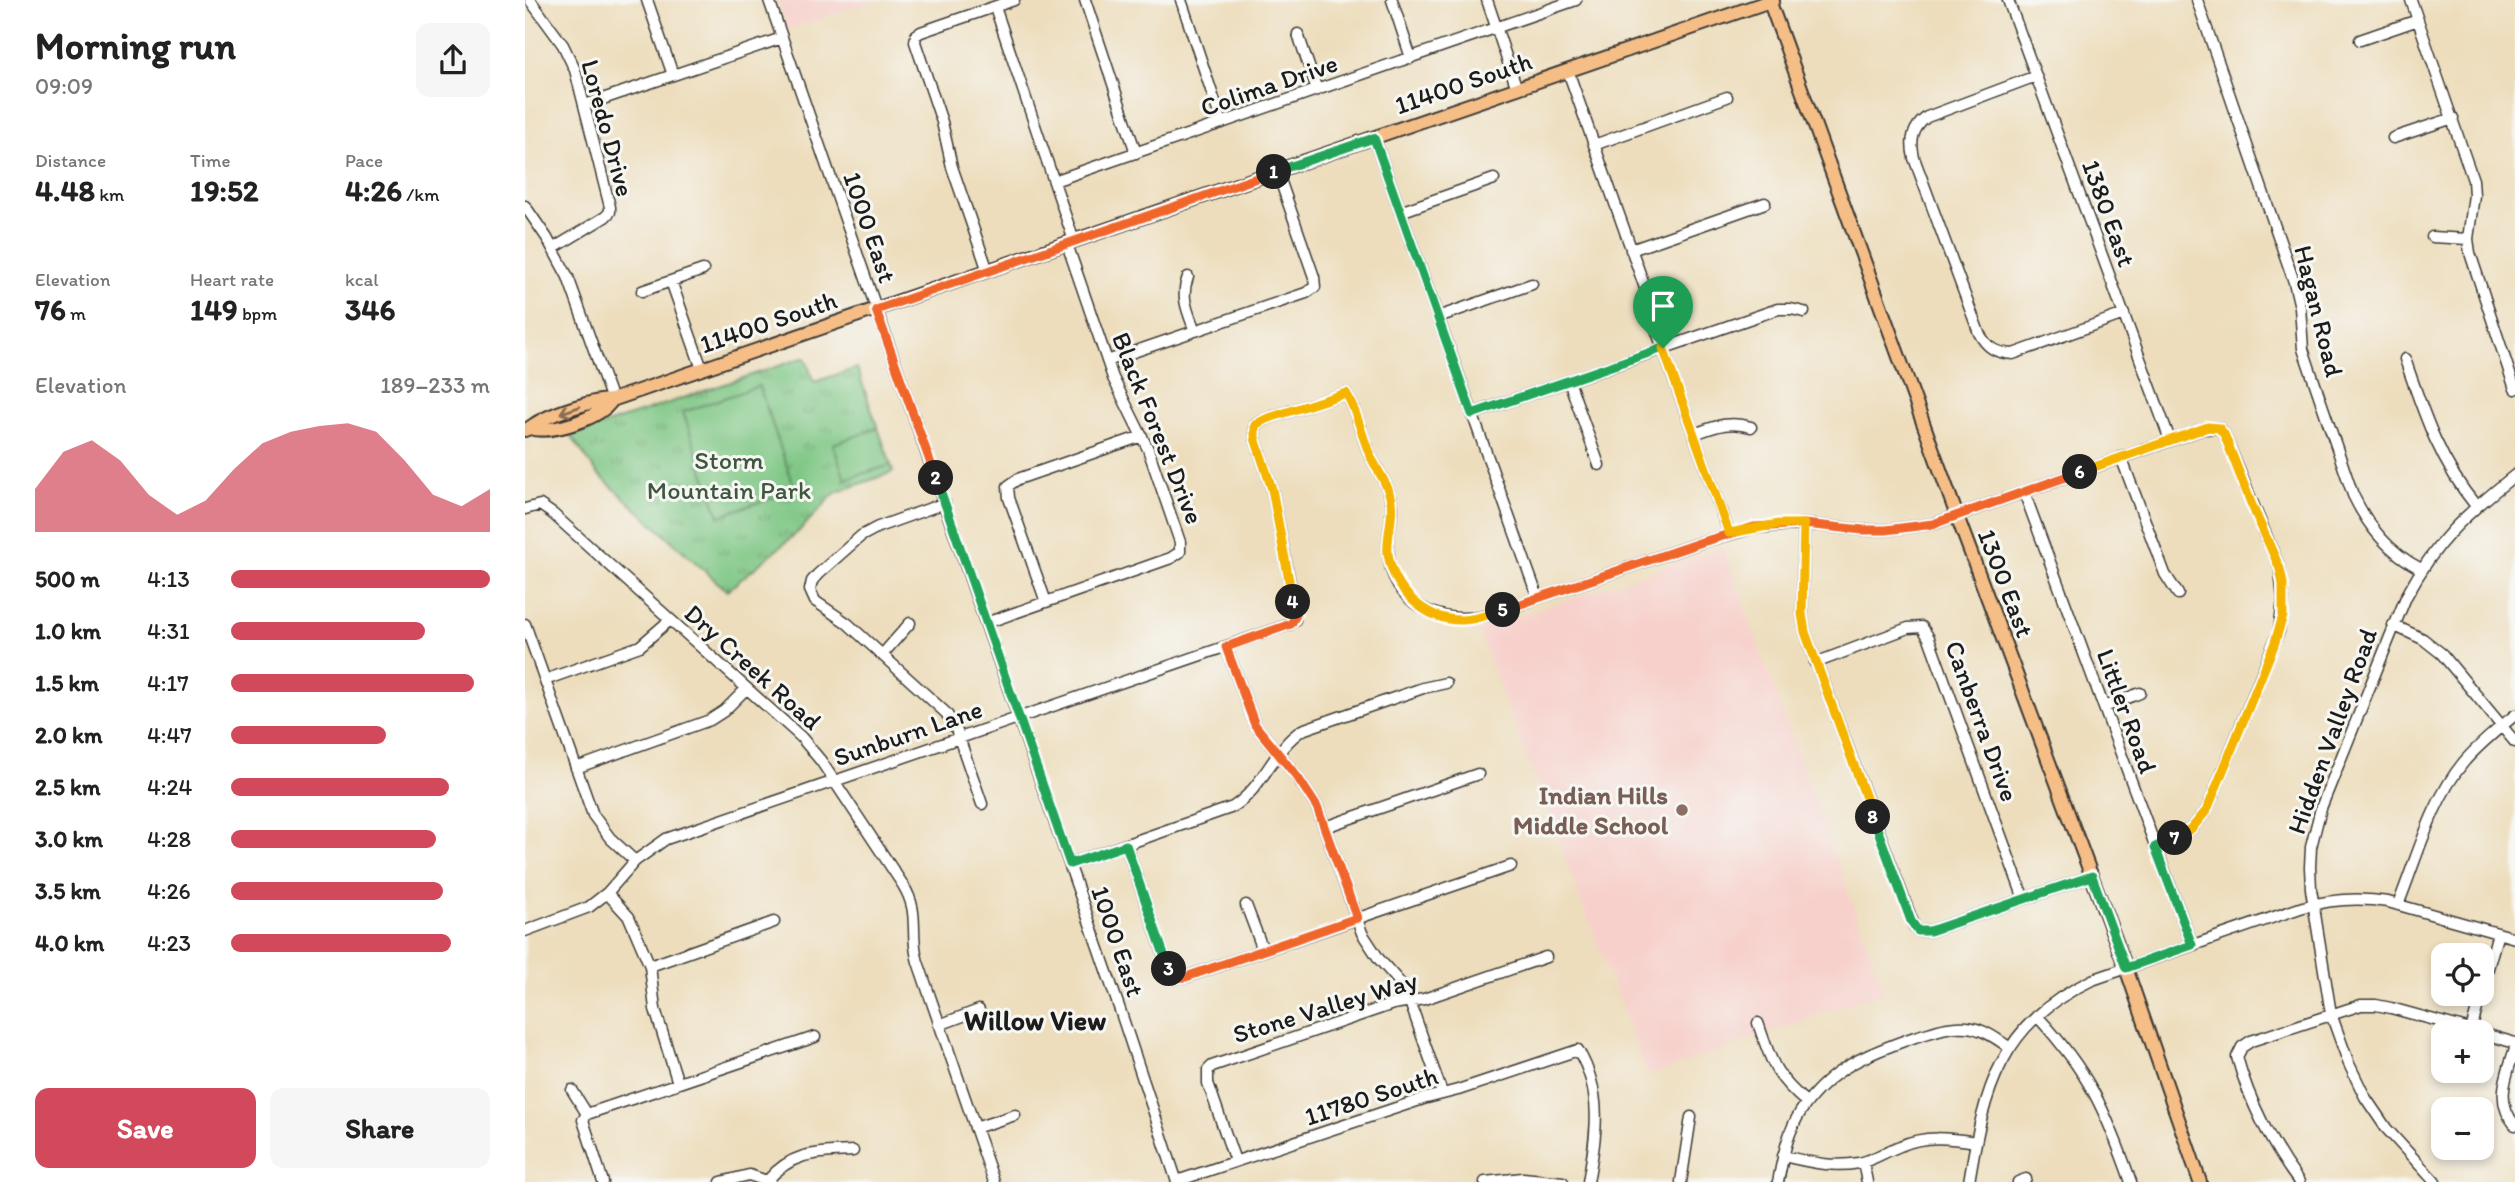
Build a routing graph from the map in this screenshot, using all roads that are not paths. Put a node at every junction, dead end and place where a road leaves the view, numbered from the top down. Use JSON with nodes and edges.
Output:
{"nodes":[{"id":1,"x":530,"y":0,"type":"edge"},
{"id":2,"x":647,"y":0,"type":"edge"},
{"id":3,"x":769,"y":0,"type":"edge"},
{"id":4,"x":1014,"y":0,"type":"edge"},
{"id":5,"x":1085,"y":0,"type":"edge"},
{"id":6,"x":1181,"y":0,"type":"edge"},
{"id":7,"x":1392,"y":0,"type":"edge"},
{"id":8,"x":1487,"y":0,"type":"edge"},
{"id":9,"x":1576,"y":0,"type":"edge"},
{"id":10,"x":1770,"y":0,"type":"edge"},
{"id":11,"x":2008,"y":0,"type":"edge"},
{"id":12,"x":2197,"y":0,"type":"edge"},
{"id":13,"x":2411,"y":0,"type":"edge"},
{"id":14,"x":995,"y":7,"type":"junction"},
{"id":15,"x":2418,"y":20,"type":"junction"},
{"id":16,"x":1497,"y":28,"type":"junction"},
{"id":17,"x":1298,"y":34,"type":"dead end"},
{"id":18,"x":782,"y":38,"type":"junction"},
{"id":19,"x":2360,"y":40,"type":"dead end"},
{"id":20,"x":1411,"y":58,"type":"junction"},
{"id":21,"x":1567,"y":71,"type":"junction"},
{"id":22,"x":673,"y":75,"type":"junction"},
{"id":23,"x":2036,"y":76,"type":"junction"},
{"id":24,"x":1517,"y":89,"type":"junction"},
{"id":25,"x":1317,"y":90,"type":"junction"},
{"id":26,"x":1727,"y":97,"type":"dead end"},
{"id":27,"x":585,"y":105,"type":"junction"},
{"id":28,"x":2452,"y":118,"type":"junction"},
{"id":29,"x":1222,"y":123,"type":"junction"},
{"id":30,"x":1374,"y":138,"type":"junction"},
{"id":31,"x":2393,"y":138,"type":"dead end"},
{"id":32,"x":1594,"y":145,"type":"junction"},
{"id":33,"x":1136,"y":153,"type":"junction"},
{"id":34,"x":1277,"y":171,"type":"junction"},
{"id":35,"x":1494,"y":178,"type":"dead end"},
{"id":36,"x":1054,"y":181,"type":"junction"},
{"id":37,"x":1765,"y":203,"type":"dead end"},
{"id":38,"x":525,"y":206,"type":"edge"},
{"id":39,"x":1400,"y":212,"type":"junction"},
{"id":40,"x":2431,"y":237,"type":"dead end"},
{"id":41,"x":2469,"y":239,"type":"junction"},
{"id":42,"x":1070,"y":243,"type":"junction"},
{"id":43,"x":554,"y":248,"type":"junction"},
{"id":44,"x":1631,"y":250,"type":"junction"},
{"id":45,"x":703,"y":270,"type":"dead end"},
{"id":46,"x":988,"y":271,"type":"junction"},
{"id":47,"x":1188,"y":277,"type":"dead end"},
{"id":48,"x":671,"y":281,"type":"junction"},
{"id":49,"x":1532,"y":284,"type":"dead end"},
{"id":50,"x":642,"y":291,"type":"dead end"},
{"id":51,"x":876,"y":310,"type":"junction"},
{"id":52,"x":1804,"y":312,"type":"dead end"},
{"id":53,"x":2124,"y":314,"type":"junction"},
{"id":54,"x":1438,"y":317,"type":"junction"},
{"id":55,"x":1195,"y":331,"type":"junction"},
{"id":56,"x":1663,"y":348,"type":"junction"},
{"id":57,"x":2405,"y":359,"type":"dead end"},
{"id":58,"x":1107,"y":361,"type":"junction"},
{"id":59,"x":702,"y":369,"type":"junction"},
{"id":60,"x":1569,"y":381,"type":"junction"},
{"id":61,"x":2515,"y":389,"type":"edge"},
{"id":62,"x":612,"y":400,"type":"junction"},
{"id":63,"x":1472,"y":414,"type":"junction"},
{"id":64,"x":1751,"y":427,"type":"dead end"},
{"id":65,"x":528,"y":429,"type":"edge"},
{"id":66,"x":1694,"y":434,"type":"junction"},
{"id":67,"x":1142,"y":436,"type":"junction"},
{"id":68,"x":2170,"y":440,"type":"junction"},
{"id":69,"x":2121,"y":457,"type":"junction"},
{"id":70,"x":1599,"y":465,"type":"dead end"},
{"id":71,"x":2515,"y":475,"type":"edge"},
{"id":72,"x":2024,"y":492,"type":"junction"},
{"id":73,"x":944,"y":503,"type":"junction"},
{"id":74,"x":2476,"y":506,"type":"junction"},
{"id":75,"x":525,"y":509,"type":"edge"},
{"id":76,"x":1957,"y":516,"type":"junction"},
{"id":77,"x":1804,"y":524,"type":"junction"},
{"id":78,"x":1729,"y":533,"type":"junction"},
{"id":79,"x":2421,"y":569,"type":"junction"},
{"id":80,"x":2178,"y":594,"type":"dead end"},
{"id":81,"x":1538,"y":598,"type":"junction"},
{"id":82,"x":1046,"y":602,"type":"junction"},
{"id":83,"x":670,"y":620,"type":"junction"},
{"id":84,"x":910,"y":622,"type":"dead end"},
{"id":85,"x":986,"y":623,"type":"junction"},
{"id":86,"x":526,"y":624,"type":"edge"},
{"id":87,"x":2393,"y":625,"type":"junction"},
{"id":88,"x":1226,"y":647,"type":"junction"},
{"id":89,"x":882,"y":655,"type":"junction"},
{"id":90,"x":1815,"y":663,"type":"junction"},
{"id":91,"x":545,"y":680,"type":"junction"},
{"id":92,"x":1445,"y":682,"type":"dead end"},
{"id":93,"x":747,"y":689,"type":"junction"},
{"id":94,"x":2140,"y":693,"type":"dead end"},
{"id":95,"x":2103,"y":707,"type":"junction"},
{"id":96,"x":2515,"y":715,"type":"edge"},
{"id":97,"x":1018,"y":717,"type":"junction"},
{"id":98,"x":2502,"y":726,"type":"junction"},
{"id":99,"x":959,"y":737,"type":"junction"},
{"id":100,"x":2515,"y":742,"type":"edge"},
{"id":101,"x":1277,"y":755,"type":"junction"},
{"id":102,"x":576,"y":768,"type":"junction"},
{"id":103,"x":1478,"y":774,"type":"dead end"},
{"id":104,"x":834,"y":780,"type":"junction"},
{"id":105,"x":982,"y":804,"type":"dead end"},
{"id":106,"x":1325,"y":827,"type":"junction"},
{"id":107,"x":1126,"y":845,"type":"junction"},
{"id":108,"x":2155,"y":847,"type":"junction"},
{"id":109,"x":635,"y":861,"type":"junction"},
{"id":110,"x":1070,"y":864,"type":"junction"},
{"id":111,"x":1511,"y":866,"type":"dead end"},
{"id":112,"x":2092,"y":876,"type":"junction"},
{"id":113,"x":607,"y":893,"type":"junction"},
{"id":114,"x":2024,"y":899,"type":"junction"},
{"id":115,"x":2314,"y":904,"type":"junction"},
{"id":116,"x":1246,"y":905,"type":"dead end"},
{"id":117,"x":2398,"y":905,"type":"junction"},
{"id":118,"x":1357,"y":918,"type":"junction"},
{"id":119,"x":774,"y":922,"type":"dead end"},
{"id":120,"x":526,"y":929,"type":"edge"},
{"id":121,"x":2498,"y":933,"type":"junction"},
{"id":122,"x":2515,"y":938,"type":"edge"},
{"id":123,"x":2192,"y":945,"type":"junction"},
{"id":124,"x":2494,"y":947,"type":"edge"},
{"id":125,"x":1262,"y":950,"type":"junction"},
{"id":126,"x":1546,"y":957,"type":"dead end"},
{"id":127,"x":650,"y":966,"type":"junction"},
{"id":128,"x":2126,"y":968,"type":"junction"},
{"id":129,"x":1410,"y":1002,"type":"junction"},
{"id":130,"x":979,"y":1010,"type":"dead end"},
{"id":131,"x":2331,"y":1014,"type":"junction"},
{"id":132,"x":2037,"y":1016,"type":"junction"},
{"id":133,"x":2434,"y":1020,"type":"edge"},
{"id":134,"x":1758,"y":1023,"type":"dead end"},
{"id":135,"x":939,"y":1024,"type":"junction"},
{"id":136,"x":815,"y":1037,"type":"dead end"},
{"id":137,"x":2494,"y":1038,"type":"edge"},
{"id":138,"x":2515,"y":1045,"type":"edge"},
{"id":139,"x":2010,"y":1048,"type":"junction"},
{"id":140,"x":678,"y":1083,"type":"junction"},
{"id":141,"x":572,"y":1090,"type":"dead end"},
{"id":142,"x":1442,"y":1093,"type":"junction"},
{"id":143,"x":1807,"y":1103,"type":"junction"},
{"id":144,"x":587,"y":1114,"type":"junction"},
{"id":145,"x":1015,"y":1115,"type":"dead end"},
{"id":146,"x":1691,"y":1117,"type":"dead end"},
{"id":147,"x":2515,"y":1125,"type":"edge"},
{"id":148,"x":975,"y":1128,"type":"junction"},
{"id":149,"x":1976,"y":1142,"type":"junction"},
{"id":150,"x":853,"y":1151,"type":"dead end"},
{"id":151,"x":1783,"y":1156,"type":"junction"},
{"id":152,"x":1235,"y":1161,"type":"junction"},
{"id":153,"x":1863,"y":1162,"type":"junction"},
{"id":154,"x":769,"y":1181,"type":"edge"},
{"id":155,"x":1177,"y":1181,"type":"edge"},
{"id":156,"x":603,"y":1182,"type":"edge"},
{"id":157,"x":721,"y":1182,"type":"edge"},
{"id":158,"x":994,"y":1182,"type":"edge"},
{"id":159,"x":1485,"y":1182,"type":"edge"},
{"id":160,"x":1563,"y":1182,"type":"edge"},
{"id":161,"x":1588,"y":1182,"type":"edge"},
{"id":162,"x":1681,"y":1182,"type":"edge"},
{"id":163,"x":1778,"y":1182,"type":"edge"},
{"id":164,"x":1867,"y":1182,"type":"edge"},
{"id":165,"x":1973,"y":1182,"type":"edge"},
{"id":166,"x":2131,"y":1182,"type":"edge"},
{"id":167,"x":2200,"y":1182,"type":"edge"},
{"id":168,"x":2299,"y":1182,"type":"edge"},
{"id":169,"x":2435,"y":1182,"type":"edge"}],
"edges":[{"from":1,"to":27,"type":"street","name":"Loredo Drive"},
{"from":2,"to":22,"type":"street"},
{"from":3,"to":18,"type":"street","name":"1000 East"},
{"from":4,"to":14,"type":"street"},
{"from":5,"to":33,"type":"street"},
{"from":6,"to":29,"type":"street"},
{"from":7,"to":20,"type":"street"},
{"from":8,"to":16,"type":"street"},
{"from":9,"to":16,"type":"street","name":"Colima Drive"},
{"from":10,"to":21,"type":"main road","name":"11400 South"},
{"from":10,"to":76,"type":"main road","name":"1300 East"},
{"from":11,"to":23,"type":"street","name":"1380 East"},
{"from":12,"to":79,"type":"street","name":"Hagan Road"},
{"from":13,"to":15,"type":"street"},
{"from":14,"to":36,"type":"street","name":"Black Forest Drive"},
{"from":14,"to":46,"type":"street"},
{"from":15,"to":19,"type":"street"},
{"from":15,"to":28,"type":"street"},
{"from":16,"to":20,"type":"street","name":"Colima Drive"},
{"from":16,"to":24,"type":"street"},
{"from":17,"to":25,"type":"street"},
{"from":18,"to":22,"type":"street"},
{"from":18,"to":51,"type":"street","name":"1000 East"},
{"from":20,"to":25,"type":"street","name":"Colima Drive"},
{"from":21,"to":24,"type":"main road","name":"11400 South"},
{"from":21,"to":32,"type":"street"},
{"from":22,"to":27,"type":"street"},
{"from":23,"to":53,"type":"street","name":"1380 East"},
{"from":23,"to":53,"type":"street"},
{"from":24,"to":30,"type":"main road","name":"11400 South"},
{"from":25,"to":29,"type":"street","name":"Colima Drive"},
{"from":26,"to":32,"type":"street"},
{"from":27,"to":43,"type":"street","name":"Loredo Drive"},
{"from":28,"to":31,"type":"street"},
{"from":28,"to":41,"type":"street"},
{"from":29,"to":33,"type":"street","name":"Colima Drive"},
{"from":30,"to":34,"type":"main road","name":"11400 South"},
{"from":30,"to":39,"type":"street"},
{"from":32,"to":44,"type":"street"},
{"from":33,"to":36,"type":"street","name":"Colima Drive"},
{"from":34,"to":42,"type":"main road","name":"11400 South"},
{"from":34,"to":55,"type":"street"},
{"from":35,"to":39,"type":"street"},
{"from":36,"to":42,"type":"street","name":"Black Forest Drive"},
{"from":37,"to":44,"type":"street"},
{"from":38,"to":43,"type":"street"},
{"from":39,"to":54,"type":"street"},
{"from":40,"to":41,"type":"street"},
{"from":41,"to":61,"type":"street"},
{"from":42,"to":46,"type":"main road","name":"11400 South"},
{"from":42,"to":58,"type":"street","name":"Black Forest Drive"},
{"from":43,"to":62,"type":"street"},
{"from":44,"to":56,"type":"street"},
{"from":45,"to":48,"type":"street"},
{"from":46,"to":51,"type":"main road","name":"11400 South"},
{"from":47,"to":55,"type":"street"},
{"from":48,"to":50,"type":"street"},
{"from":48,"to":59,"type":"street"},
{"from":49,"to":54,"type":"street"},
{"from":51,"to":59,"type":"main road","name":"11400 South"},
{"from":51,"to":73,"type":"street","name":"1000 East"},
{"from":52,"to":56,"type":"street"},
{"from":53,"to":68,"type":"street","name":"1380 East"},
{"from":54,"to":63,"type":"street"},
{"from":55,"to":58,"type":"street"},
{"from":56,"to":60,"type":"street"},
{"from":56,"to":66,"type":"street"},
{"from":57,"to":74,"type":"street"},
{"from":58,"to":67,"type":"street","name":"Black Forest Drive"},
{"from":59,"to":62,"type":"main road","name":"11400 South"},
{"from":60,"to":63,"type":"street"},
{"from":60,"to":70,"type":"street"},
{"from":62,"to":65,"type":"main road","name":"11400 South"},
{"from":63,"to":81,"type":"street"},
{"from":64,"to":66,"type":"street"},
{"from":66,"to":78,"type":"street"},
{"from":67,"to":82,"type":"street","name":"Black Forest Drive"},
{"from":67,"to":82,"type":"street"},
{"from":68,"to":69,"type":"street"},
{"from":68,"to":108,"type":"street"},
{"from":69,"to":72,"type":"street"},
{"from":69,"to":80,"type":"street"},
{"from":71,"to":74,"type":"street","name":"Hidden Valley Road"},
{"from":72,"to":76,"type":"street"},
{"from":72,"to":95,"type":"street","name":"Littler Road"},
{"from":73,"to":85,"type":"street","name":"1000 East"},
{"from":73,"to":89,"type":"street"},
{"from":74,"to":79,"type":"street","name":"Hidden Valley Road"},
{"from":75,"to":83,"type":"street","name":"Dry Creek Road"},
{"from":76,"to":77,"type":"street"},
{"from":76,"to":112,"type":"main road","name":"1300 East"},
{"from":77,"to":78,"type":"street"},
{"from":77,"to":90,"type":"street"},
{"from":78,"to":81,"type":"street"},
{"from":79,"to":87,"type":"street","name":"Hidden Valley Road"},
{"from":81,"to":88,"type":"street","name":"Sunburn Lane"},
{"from":82,"to":85,"type":"street","name":"Black Forest Drive"},
{"from":83,"to":91,"type":"street"},
{"from":83,"to":93,"type":"street","name":"Dry Creek Road"},
{"from":84,"to":89,"type":"street"},
{"from":85,"to":97,"type":"street","name":"1000 East"},
{"from":86,"to":91,"type":"street"},
{"from":87,"to":98,"type":"street"},
{"from":87,"to":115,"type":"street","name":"Hidden Valley Road"},
{"from":88,"to":97,"type":"street","name":"Sunburn Lane"},
{"from":88,"to":101,"type":"street"},
{"from":89,"to":99,"type":"street"},
{"from":90,"to":114,"type":"street"},
{"from":90,"to":114,"type":"street","name":"Canberra Drive"},
{"from":91,"to":102,"type":"street"},
{"from":92,"to":101,"type":"street"},
{"from":93,"to":102,"type":"street"},
{"from":93,"to":104,"type":"street","name":"Dry Creek Road"},
{"from":94,"to":95,"type":"street"},
{"from":95,"to":108,"type":"street","name":"Littler Road"},
{"from":96,"to":98,"type":"street"},
{"from":97,"to":99,"type":"street","name":"Sunburn Lane"},
{"from":97,"to":110,"type":"street","name":"1000 East"},
{"from":98,"to":100,"type":"street"},
{"from":98,"to":117,"type":"street"},
{"from":99,"to":104,"type":"street","name":"Sunburn Lane"},
{"from":99,"to":105,"type":"street"},
{"from":101,"to":106,"type":"street"},
{"from":101,"to":107,"type":"street"},
{"from":102,"to":109,"type":"street"},
{"from":103,"to":106,"type":"street"},
{"from":104,"to":109,"type":"street","name":"Sunburn Lane"},
{"from":104,"to":135,"type":"street","name":"Dry Creek Road"},
{"from":106,"to":118,"type":"street"},
{"from":107,"to":110,"type":"street"},
{"from":107,"to":125,"type":"street"},
{"from":108,"to":123,"type":"street","name":"Littler Road"},
{"from":109,"to":113,"type":"street","name":"Sunburn Lane"},
{"from":110,"to":155,"type":"street","name":"1000 East"},
{"from":111,"to":118,"type":"street"},
{"from":112,"to":114,"type":"street"},
{"from":112,"to":128,"type":"main road","name":"1300 East"},
{"from":113,"to":120,"type":"street","name":"Sunburn Lane"},
{"from":113,"to":127,"type":"street"},
{"from":115,"to":117,"type":"street"},
{"from":115,"to":123,"type":"street"},
{"from":115,"to":131,"type":"street","name":"Hidden Valley Road"},
{"from":116,"to":125,"type":"street"},
{"from":117,"to":121,"type":"street"},
{"from":118,"to":125,"type":"street"},
{"from":118,"to":129,"type":"street"},
{"from":119,"to":127,"type":"street"},
{"from":121,"to":122,"type":"street"},
{"from":121,"to":124,"type":"street"},
{"from":123,"to":128,"type":"street"},
{"from":126,"to":129,"type":"street","name":"Stone Valley Way"},
{"from":127,"to":140,"type":"street"},
{"from":128,"to":132,"type":"street"},
{"from":128,"to":167,"type":"main road","name":"1300 East"},
{"from":129,"to":142,"type":"street"},
{"from":129,"to":152,"type":"street","name":"Stone Valley Way"},
{"from":130,"to":135,"type":"street"},
{"from":131,"to":133,"type":"street"},
{"from":131,"to":168,"type":"street"},
{"from":131,"to":169,"type":"street","name":"Hidden Valley Road"},
{"from":132,"to":139,"type":"street"},
{"from":132,"to":166,"type":"street"},
{"from":134,"to":143,"type":"street"},
{"from":135,"to":148,"type":"street","name":"Dry Creek Road"},
{"from":136,"to":140,"type":"street"},
{"from":137,"to":138,"type":"street"},
{"from":138,"to":147,"type":"street"},
{"from":139,"to":143,"type":"street"},
{"from":139,"to":149,"type":"street"},
{"from":140,"to":144,"type":"street"},
{"from":141,"to":144,"type":"street"},
{"from":142,"to":152,"type":"street","name":"11780 South"},
{"from":142,"to":161,"type":"street","name":"11780 South"},
{"from":143,"to":151,"type":"street"},
{"from":144,"to":156,"type":"street"},
{"from":145,"to":148,"type":"street"},
{"from":146,"to":162,"type":"street"},
{"from":148,"to":158,"type":"street","name":"Dry Creek Road"},
{"from":149,"to":153,"type":"street"},
{"from":149,"to":165,"type":"street"},
{"from":150,"to":154,"type":"street"},
{"from":151,"to":153,"type":"street"},
{"from":151,"to":163,"type":"street"},
{"from":152,"to":155,"type":"street","name":"11780 South"},
{"from":153,"to":164,"type":"street"},
{"from":154,"to":157,"type":"street"},
{"from":159,"to":160,"type":"street"}]}
